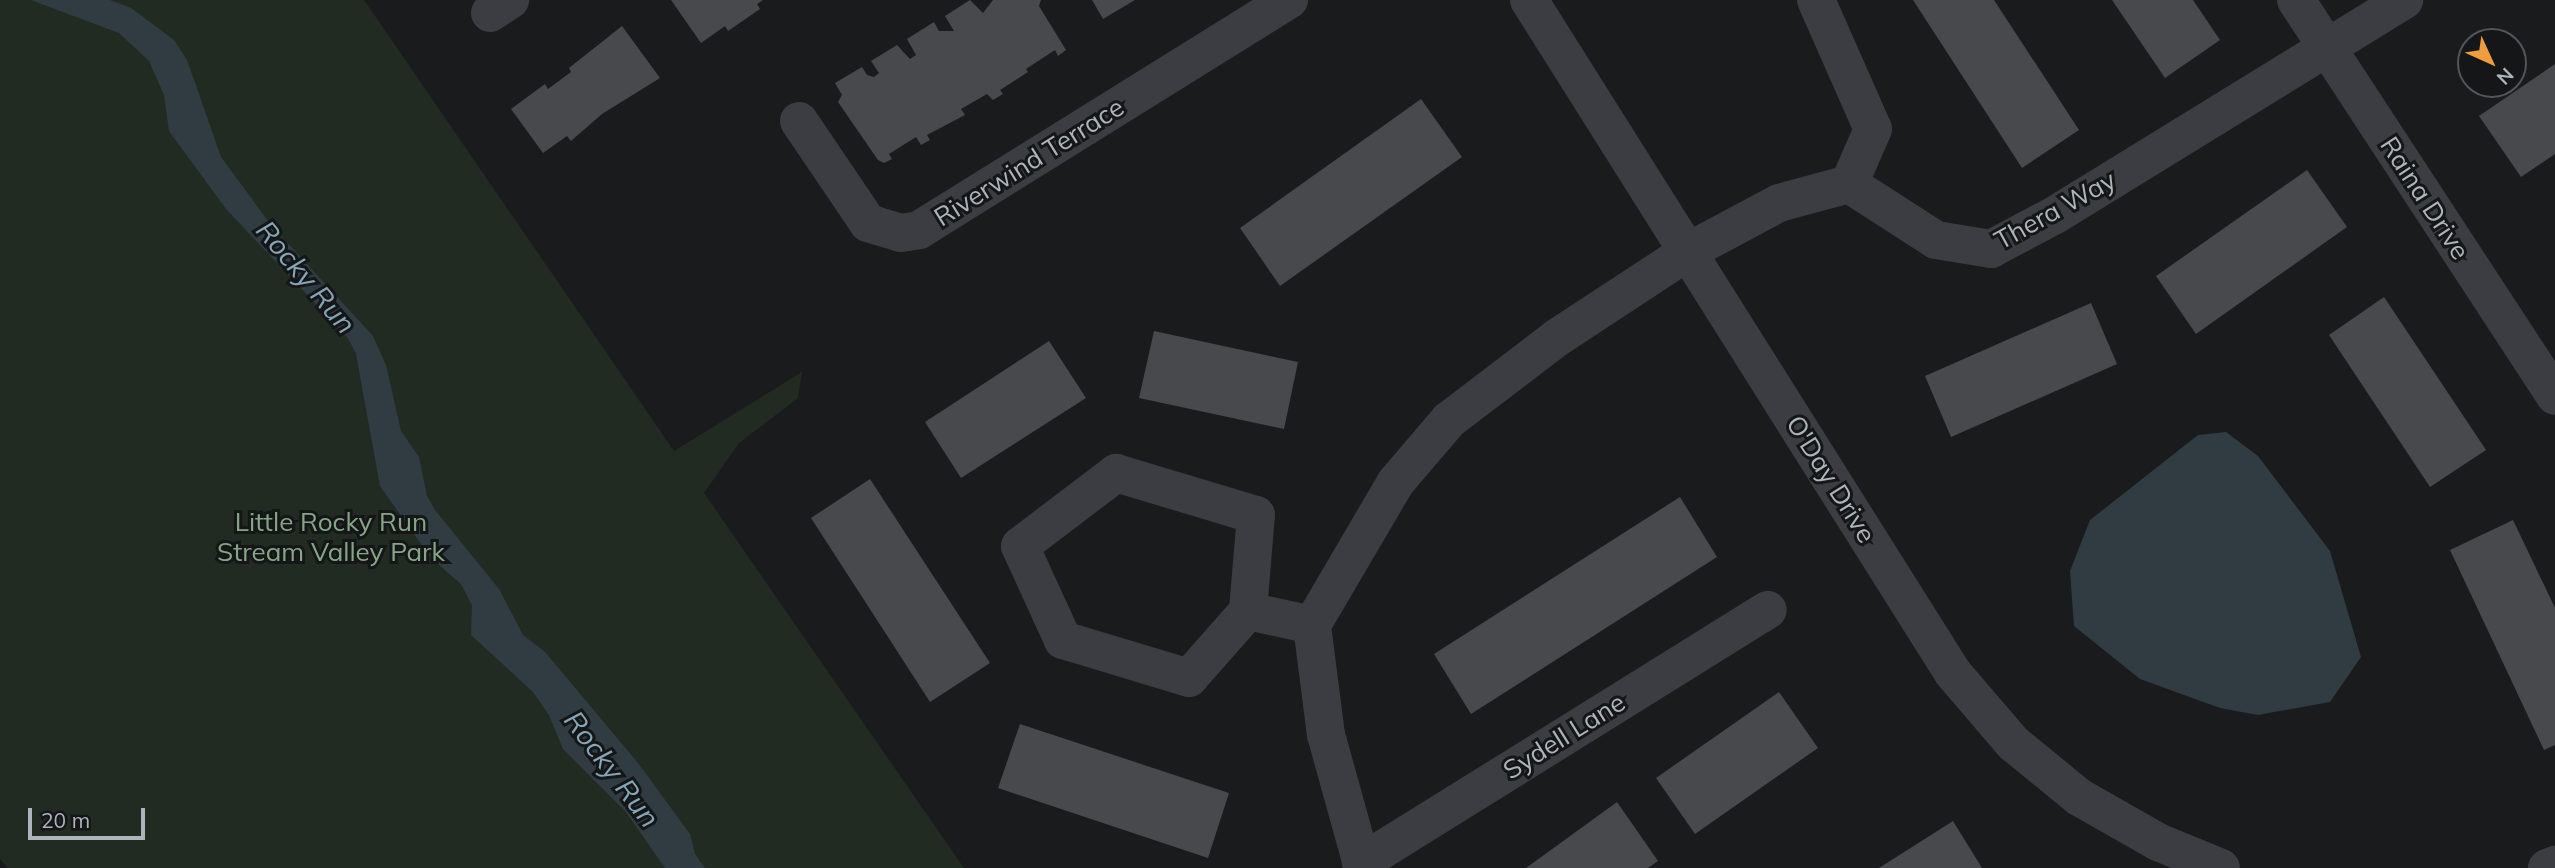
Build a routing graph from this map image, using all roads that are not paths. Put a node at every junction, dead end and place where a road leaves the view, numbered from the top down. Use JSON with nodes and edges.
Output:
{"nodes":[{"id":1,"x":1289,"y":0,"type":"edge"},
{"id":2,"x":1529,"y":0,"type":"edge"},
{"id":3,"x":1816,"y":0,"type":"edge"},
{"id":4,"x":2296,"y":0,"type":"edge"},
{"id":5,"x":2404,"y":0,"type":"edge"},
{"id":6,"x":2326,"y":47,"type":"junction"},
{"id":7,"x":799,"y":121,"type":"dead end"},
{"id":8,"x":1849,"y":184,"type":"junction"},
{"id":9,"x":1689,"y":251,"type":"junction"},
{"id":10,"x":2555,"y":396,"type":"edge"},
{"id":11,"x":1768,"y":610,"type":"dead end"},
{"id":12,"x":1248,"y":611,"type":"junction"},
{"id":13,"x":1312,"y":625,"type":"junction"},
{"id":14,"x":1362,"y":865,"type":"edge"},
{"id":15,"x":2555,"y":865,"type":"edge"},
{"id":16,"x":2221,"y":868,"type":"edge"},
{"id":17,"x":2547,"y":868,"type":"edge"}],
"edges":[{"from":1,"to":7,"type":"street","name":"Riverwind Terrace"},
{"from":2,"to":9,"type":"street","name":"O'Day Drive"},
{"from":3,"to":8,"type":"street"},
{"from":4,"to":6,"type":"street","name":"Raina Drive"},
{"from":5,"to":6,"type":"street","name":"Thera Way"},
{"from":6,"to":8,"type":"street","name":"Thera Way"},
{"from":6,"to":10,"type":"street","name":"Raina Drive"},
{"from":8,"to":9,"type":"street"},
{"from":9,"to":13,"type":"street"},
{"from":9,"to":16,"type":"street","name":"O'Day Drive"},
{"from":11,"to":14,"type":"street","name":"Sydell Lane"},
{"from":12,"to":12,"type":"street"},
{"from":12,"to":13,"type":"street"},
{"from":13,"to":14,"type":"street"},
{"from":15,"to":17,"type":"street"}]}
